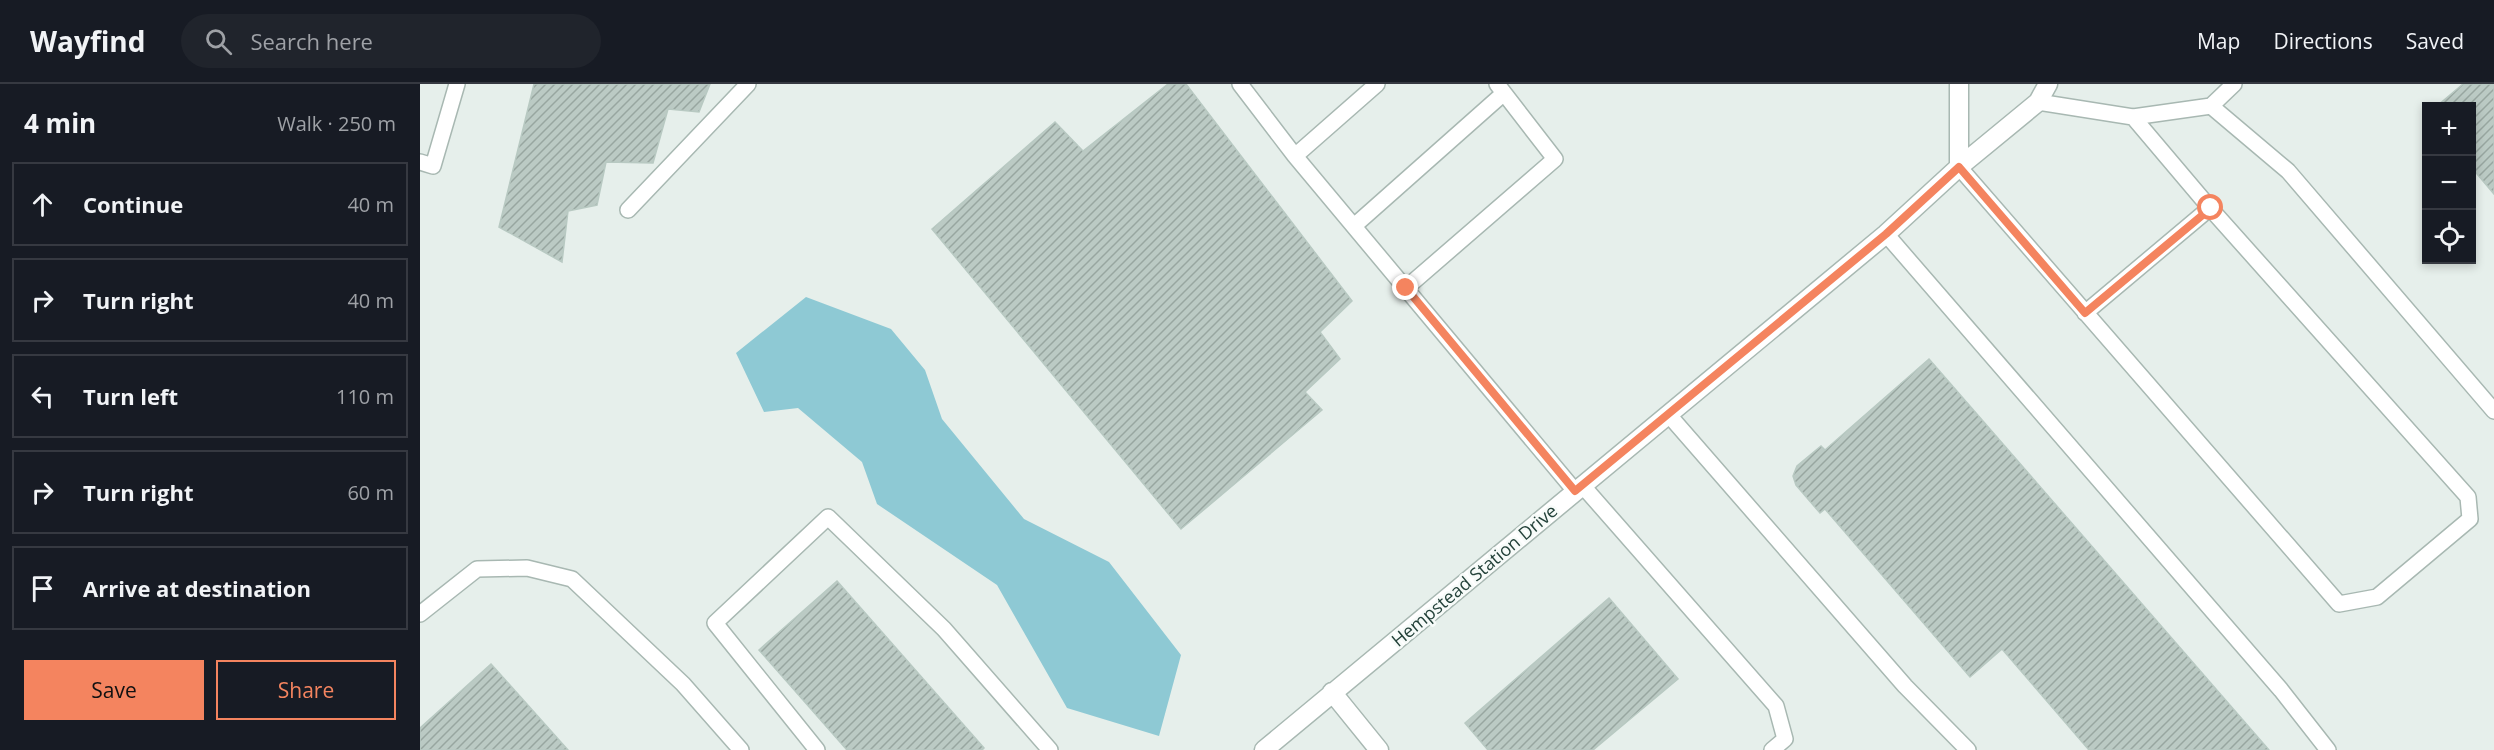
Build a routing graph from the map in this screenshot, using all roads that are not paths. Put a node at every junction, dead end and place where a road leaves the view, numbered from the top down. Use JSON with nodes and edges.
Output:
{"nodes":[{"id":1,"x":457,"y":84,"type":"edge"},
{"id":2,"x":748,"y":84,"type":"edge"},
{"id":3,"x":1239,"y":84,"type":"edge"},
{"id":4,"x":1377,"y":84,"type":"edge"},
{"id":5,"x":1959,"y":84,"type":"edge"},
{"id":6,"x":2048,"y":84,"type":"edge"},
{"id":7,"x":2234,"y":84,"type":"edge"},
{"id":8,"x":1501,"y":88,"type":"edge"},
{"id":9,"x":2038,"y":102,"type":"junction"},
{"id":10,"x":2211,"y":106,"type":"junction"},
{"id":11,"x":2133,"y":117,"type":"junction"},
{"id":12,"x":1295,"y":156,"type":"junction"},
{"id":13,"x":420,"y":162,"type":"edge"},
{"id":14,"x":1959,"y":167,"type":"junction"},
{"id":15,"x":2211,"y":208,"type":"junction"},
{"id":16,"x":628,"y":210,"type":"dead end"},
{"id":17,"x":1354,"y":226,"type":"junction"},
{"id":18,"x":1886,"y":234,"type":"junction"},
{"id":19,"x":1406,"y":288,"type":"junction"},
{"id":20,"x":2085,"y":313,"type":"junction"},
{"id":21,"x":2494,"y":411,"type":"edge"},
{"id":22,"x":1668,"y":414,"type":"junction"},
{"id":23,"x":1579,"y":488,"type":"junction"},
{"id":24,"x":420,"y":614,"type":"edge"},
{"id":25,"x":1332,"y":692,"type":"junction"},
{"id":26,"x":741,"y":750,"type":"edge"},
{"id":27,"x":817,"y":750,"type":"edge"},
{"id":28,"x":1050,"y":750,"type":"edge"},
{"id":29,"x":1264,"y":750,"type":"edge"},
{"id":30,"x":1379,"y":750,"type":"edge"},
{"id":31,"x":1772,"y":750,"type":"edge"},
{"id":32,"x":1968,"y":750,"type":"edge"},
{"id":33,"x":2328,"y":750,"type":"edge"}],
"edges":[{"from":1,"to":13,"type":"lane"},
{"from":2,"to":16,"type":"lane"},
{"from":3,"to":12,"type":"lane"},
{"from":4,"to":12,"type":"lane"},
{"from":5,"to":14,"type":"street"},
{"from":6,"to":9,"type":"street","name":"Hempstead Station Drive"},
{"from":7,"to":10,"type":"lane"},
{"from":8,"to":17,"type":"lane"},
{"from":8,"to":19,"type":"lane"},
{"from":9,"to":11,"type":"lane"},
{"from":9,"to":14,"type":"street","name":"Hempstead Station Drive"},
{"from":10,"to":11,"type":"lane"},
{"from":10,"to":21,"type":"lane"},
{"from":11,"to":15,"type":"lane"},
{"from":12,"to":17,"type":"lane"},
{"from":14,"to":18,"type":"street","name":"Hempstead Station Drive"},
{"from":14,"to":20,"type":"lane"},
{"from":15,"to":20,"type":"lane"},
{"from":15,"to":20,"type":"lane"},
{"from":17,"to":19,"type":"lane"},
{"from":18,"to":22,"type":"street","name":"Hempstead Station Drive"},
{"from":18,"to":33,"type":"lane"},
{"from":19,"to":23,"type":"lane"},
{"from":22,"to":23,"type":"street","name":"Hempstead Station Drive"},
{"from":22,"to":32,"type":"lane"},
{"from":23,"to":25,"type":"street","name":"Hempstead Station Drive"},
{"from":23,"to":31,"type":"lane"},
{"from":24,"to":26,"type":"lane"},
{"from":25,"to":29,"type":"street","name":"Hempstead Station Drive"},
{"from":25,"to":30,"type":"street"},
{"from":27,"to":28,"type":"lane"}]}
